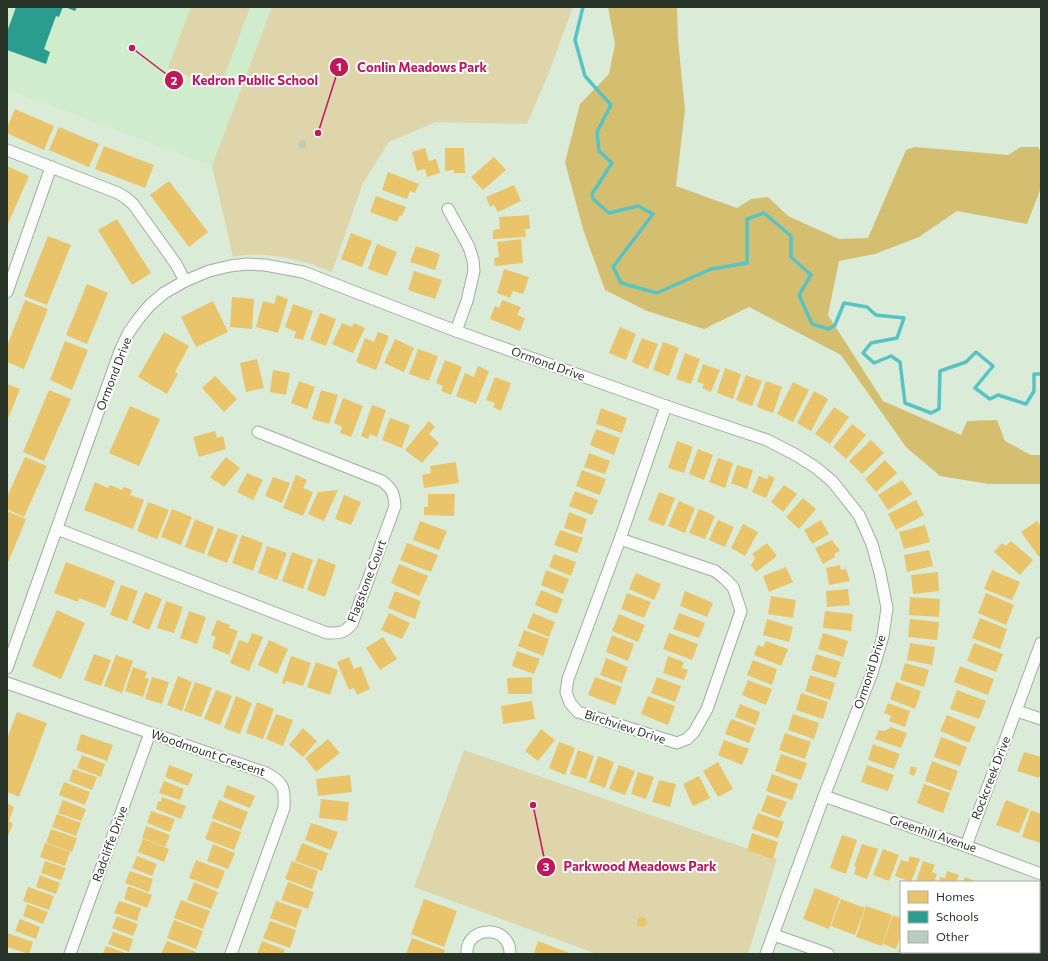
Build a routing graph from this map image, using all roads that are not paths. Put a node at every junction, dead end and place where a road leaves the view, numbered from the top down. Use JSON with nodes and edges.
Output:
{"nodes":[{"id":1,"x":7,"y":150,"type":"edge"},
{"id":2,"x":52,"y":167,"type":"junction"},
{"id":3,"x":448,"y":209,"type":"dead end"},
{"id":4,"x":185,"y":281,"type":"junction"},
{"id":5,"x":7,"y":292,"type":"edge"},
{"id":6,"x":456,"y":331,"type":"junction"},
{"id":7,"x":666,"y":406,"type":"junction"},
{"id":8,"x":258,"y":432,"type":"dead end"},
{"id":9,"x":57,"y":529,"type":"junction"},
{"id":10,"x":620,"y":539,"type":"junction"},
{"id":11,"x":1041,"y":643,"type":"edge"},
{"id":12,"x":7,"y":668,"type":"edge"},
{"id":13,"x":7,"y":683,"type":"edge"},
{"id":14,"x":1017,"y":711,"type":"junction"},
{"id":15,"x":1041,"y":719,"type":"edge"},
{"id":16,"x":150,"y":733,"type":"junction"},
{"id":17,"x":824,"y":796,"type":"junction"},
{"id":18,"x":966,"y":846,"type":"junction"},
{"id":19,"x":1041,"y":874,"type":"edge"},
{"id":20,"x":774,"y":935,"type":"junction"},
{"id":21,"x":70,"y":954,"type":"edge"},
{"id":22,"x":231,"y":954,"type":"edge"},
{"id":23,"x":467,"y":954,"type":"edge"},
{"id":24,"x":510,"y":954,"type":"edge"},
{"id":25,"x":766,"y":954,"type":"edge"},
{"id":26,"x":828,"y":954,"type":"edge"}],
"edges":[{"from":1,"to":2,"type":"street"},
{"from":2,"to":4,"type":"street"},
{"from":2,"to":5,"type":"street"},
{"from":3,"to":6,"type":"street"},
{"from":4,"to":6,"type":"street","name":"Ormond Drive"},
{"from":4,"to":9,"type":"street","name":"Ormond Drive"},
{"from":6,"to":7,"type":"street","name":"Ormond Drive"},
{"from":7,"to":10,"type":"street","name":"Birchview Drive"},
{"from":7,"to":17,"type":"street","name":"Ormond Drive"},
{"from":8,"to":9,"type":"street","name":"Flagstone Court"},
{"from":9,"to":12,"type":"street","name":"Ormond Drive"},
{"from":10,"to":10,"type":"street","name":"Birchview Drive"},
{"from":11,"to":14,"type":"street","name":"Rockcreek Drive"},
{"from":13,"to":16,"type":"street","name":"Woodmount Crescent"},
{"from":14,"to":15,"type":"street"},
{"from":14,"to":18,"type":"street","name":"Rockcreek Drive"},
{"from":16,"to":21,"type":"street","name":"Radcliffe Drive"},
{"from":16,"to":22,"type":"street","name":"Woodmount Crescent"},
{"from":17,"to":18,"type":"street","name":"Greenhill Avenue"},
{"from":17,"to":20,"type":"street","name":"Ormond Drive"},
{"from":18,"to":19,"type":"street","name":"Greenhill Avenue"},
{"from":20,"to":25,"type":"street","name":"Ormond Drive"},
{"from":20,"to":26,"type":"street"},
{"from":23,"to":24,"type":"street"}]}
